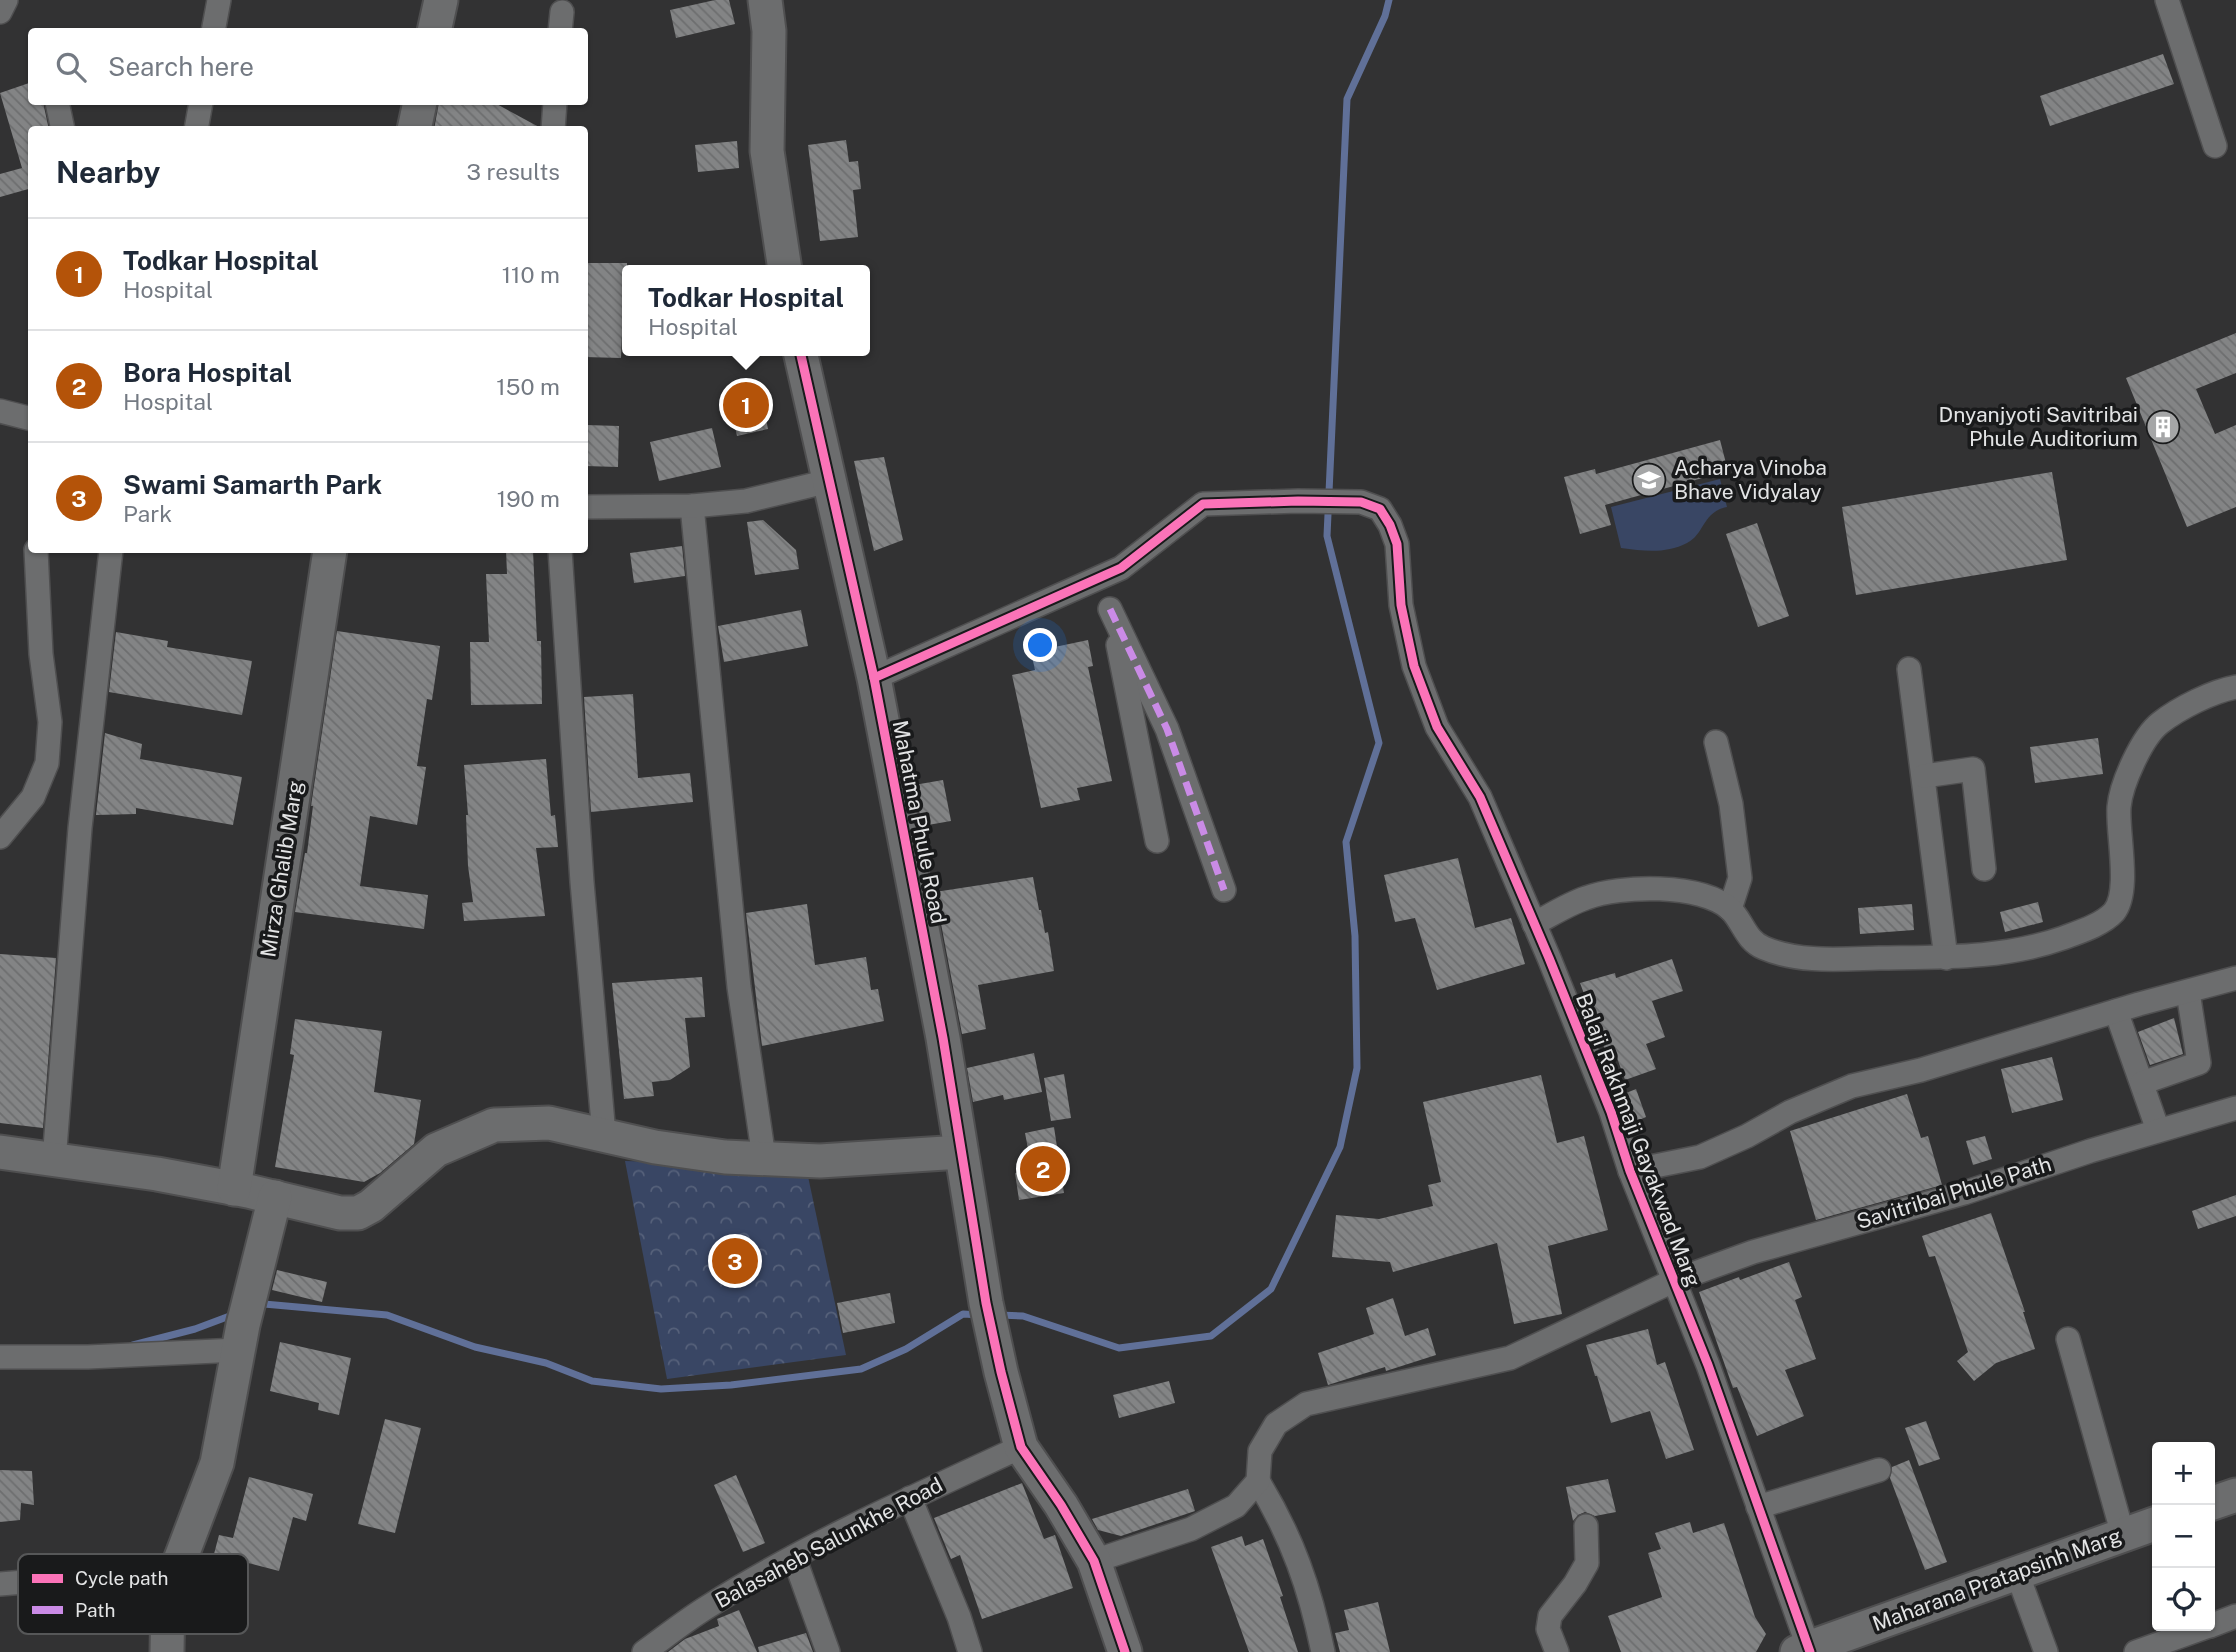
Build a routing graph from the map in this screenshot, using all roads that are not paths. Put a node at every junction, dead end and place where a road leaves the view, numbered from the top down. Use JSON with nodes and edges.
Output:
{"nodes":[{"id":1,"x":6,"y":0,"type":"edge"},
{"id":2,"x":219,"y":0,"type":"edge"},
{"id":3,"x":441,"y":0,"type":"edge"},
{"id":4,"x":765,"y":0,"type":"edge"},
{"id":5,"x":2167,"y":0,"type":"edge"},
{"id":6,"x":0,"y":12,"type":"edge"},
{"id":7,"x":214,"y":28,"type":"edge"},
{"id":8,"x":436,"y":28,"type":"edge"},
{"id":9,"x":58,"y":105,"type":"edge"},
{"id":10,"x":200,"y":105,"type":"edge"},
{"id":11,"x":419,"y":105,"type":"edge"},
{"id":12,"x":555,"y":105,"type":"edge"},
{"id":13,"x":62,"y":126,"type":"edge"},
{"id":14,"x":197,"y":126,"type":"edge"},
{"id":15,"x":415,"y":126,"type":"edge"},
{"id":16,"x":553,"y":126,"type":"edge"},
{"id":17,"x":2215,"y":146,"type":"dead end"},
{"id":18,"x":784,"y":265,"type":"edge"},
{"id":19,"x":801,"y":356,"type":"edge"},
{"id":20,"x":0,"y":411,"type":"edge"},
{"id":21,"x":28,"y":418,"type":"edge"},
{"id":22,"x":829,"y":481,"type":"junction"},
{"id":23,"x":692,"y":506,"type":"junction"},
{"id":24,"x":588,"y":507,"type":"edge"},
{"id":25,"x":36,"y":553,"type":"edge"},
{"id":26,"x":111,"y":553,"type":"edge"},
{"id":27,"x":330,"y":553,"type":"edge"},
{"id":28,"x":560,"y":553,"type":"edge"},
{"id":29,"x":1103,"y":576,"type":"junction"},
{"id":30,"x":1110,"y":610,"type":"junction"},
{"id":31,"x":1909,"y":669,"type":"dead end"},
{"id":32,"x":874,"y":678,"type":"junction"},
{"id":33,"x":2236,"y":687,"type":"edge"},
{"id":34,"x":1716,"y":742,"type":"dead end"},
{"id":35,"x":47,"y":763,"type":"junction"},
{"id":36,"x":87,"y":769,"type":"junction"},
{"id":37,"x":1924,"y":776,"type":"junction"},
{"id":38,"x":0,"y":837,"type":"edge"},
{"id":39,"x":1157,"y":841,"type":"dead end"},
{"id":40,"x":1984,"y":869,"type":"dead end"},
{"id":41,"x":1224,"y":890,"type":"dead end"},
{"id":42,"x":1730,"y":909,"type":"junction"},
{"id":43,"x":1534,"y":924,"type":"junction"},
{"id":44,"x":1946,"y":958,"type":"junction"},
{"id":45,"x":2236,"y":978,"type":"edge"},
{"id":46,"x":2188,"y":992,"type":"junction"},
{"id":47,"x":2116,"y":1011,"type":"junction"},
{"id":48,"x":2141,"y":1083,"type":"junction"},
{"id":49,"x":2236,"y":1108,"type":"edge"},
{"id":50,"x":2158,"y":1130,"type":"junction"},
{"id":51,"x":604,"y":1135,"type":"junction"},
{"id":52,"x":0,"y":1152,"type":"edge"},
{"id":53,"x":961,"y":1152,"type":"junction"},
{"id":54,"x":764,"y":1158,"type":"junction"},
{"id":55,"x":54,"y":1161,"type":"junction"},
{"id":56,"x":1630,"y":1171,"type":"junction"},
{"id":57,"x":234,"y":1189,"type":"junction"},
{"id":58,"x":275,"y":1197,"type":"junction"},
{"id":59,"x":1673,"y":1281,"type":"junction"},
{"id":60,"x":244,"y":1323,"type":"junction"},
{"id":61,"x":2067,"y":1339,"type":"dead end"},
{"id":62,"x":0,"y":1357,"type":"edge"},
{"id":63,"x":1021,"y":1447,"type":"junction"},
{"id":64,"x":1879,"y":1470,"type":"dead end"},
{"id":65,"x":1258,"y":1480,"type":"junction"},
{"id":66,"x":2236,"y":1495,"type":"edge"},
{"id":67,"x":910,"y":1498,"type":"junction"},
{"id":68,"x":2215,"y":1502,"type":"edge"},
{"id":69,"x":1758,"y":1507,"type":"junction"},
{"id":70,"x":2152,"y":1525,"type":"edge"},
{"id":71,"x":1586,"y":1526,"type":"dead end"},
{"id":72,"x":2123,"y":1535,"type":"junction"},
{"id":73,"x":182,"y":1554,"type":"edge"},
{"id":74,"x":794,"y":1557,"type":"junction"},
{"id":75,"x":1094,"y":1561,"type":"junction"},
{"id":76,"x":2017,"y":1573,"type":"junction"},
{"id":77,"x":18,"y":1583,"type":"edge"},
{"id":78,"x":0,"y":1584,"type":"edge"},
{"id":79,"x":2236,"y":1616,"type":"edge"},
{"id":80,"x":2215,"y":1624,"type":"edge"},
{"id":81,"x":2195,"y":1631,"type":"edge"},
{"id":82,"x":167,"y":1634,"type":"edge"},
{"id":83,"x":1805,"y":1650,"type":"edge"},
{"id":84,"x":167,"y":1652,"type":"edge"},
{"id":85,"x":644,"y":1652,"type":"edge"},
{"id":86,"x":828,"y":1652,"type":"edge"},
{"id":87,"x":970,"y":1652,"type":"edge"},
{"id":88,"x":1125,"y":1652,"type":"edge"},
{"id":89,"x":1323,"y":1652,"type":"edge"},
{"id":90,"x":1557,"y":1652,"type":"edge"},
{"id":91,"x":2046,"y":1652,"type":"edge"},
{"id":92,"x":2136,"y":1652,"type":"edge"}],
"edges":[{"from":1,"to":6,"type":"street"},
{"from":2,"to":7,"type":"street"},
{"from":3,"to":8,"type":"street"},
{"from":4,"to":18,"type":"street"},
{"from":5,"to":17,"type":"street"},
{"from":9,"to":13,"type":"street"},
{"from":10,"to":14,"type":"street"},
{"from":11,"to":15,"type":"street"},
{"from":12,"to":16,"type":"street"},
{"from":19,"to":22,"type":"street","name":"Mahatma Phule Road"},
{"from":20,"to":21,"type":"street"},
{"from":22,"to":23,"type":"street"},
{"from":22,"to":32,"type":"street","name":"Mahatma Phule Road"},
{"from":23,"to":24,"type":"street"},
{"from":23,"to":54,"type":"street"},
{"from":25,"to":35,"type":"street"},
{"from":26,"to":36,"type":"street"},
{"from":27,"to":57,"type":"street","name":"Mirza Ghalib Marg"},
{"from":28,"to":51,"type":"street"},
{"from":29,"to":30,"type":"street"},
{"from":29,"to":32,"type":"street"},
{"from":29,"to":43,"type":"street","name":"Balaji Rakhmaji Gayakwad Marg"},
{"from":30,"to":39,"type":"street"},
{"from":30,"to":41,"type":"street"},
{"from":31,"to":37,"type":"street"},
{"from":32,"to":53,"type":"street","name":"Mahatma Phule Road"},
{"from":33,"to":44,"type":"street"},
{"from":34,"to":42,"type":"street"},
{"from":35,"to":36,"type":"street"},
{"from":35,"to":38,"type":"street"},
{"from":36,"to":55,"type":"street"},
{"from":37,"to":40,"type":"street"},
{"from":37,"to":44,"type":"street"},
{"from":42,"to":43,"type":"street"},
{"from":42,"to":44,"type":"street"},
{"from":43,"to":56,"type":"street","name":"Balaji Rakhmaji Gayakwad Marg"},
{"from":45,"to":46,"type":"street"},
{"from":46,"to":47,"type":"street"},
{"from":46,"to":48,"type":"street"},
{"from":47,"to":48,"type":"street"},
{"from":47,"to":56,"type":"street"},
{"from":48,"to":50,"type":"street"},
{"from":49,"to":50,"type":"street","name":"Savitribai Phule Path"},
{"from":50,"to":59,"type":"street","name":"Savitribai Phule Path"},
{"from":51,"to":54,"type":"street"},
{"from":51,"to":58,"type":"street"},
{"from":52,"to":55,"type":"street"},
{"from":53,"to":54,"type":"street"},
{"from":53,"to":63,"type":"street","name":"Mahatma Phule Road"},
{"from":55,"to":57,"type":"street"},
{"from":56,"to":59,"type":"street","name":"Balaji Rakhmaji Gayakwad Marg"},
{"from":57,"to":58,"type":"street"},
{"from":58,"to":60,"type":"street"},
{"from":59,"to":65,"type":"street","name":"Savitribai Phule Path"},
{"from":59,"to":69,"type":"street","name":"Balaji Rakhmaji Gayakwad Marg"},
{"from":60,"to":62,"type":"street"},
{"from":60,"to":73,"type":"street"},
{"from":61,"to":72,"type":"street"},
{"from":63,"to":67,"type":"street","name":"Balasaheb Salunkhe Road"},
{"from":63,"to":75,"type":"street"},
{"from":64,"to":69,"type":"street"},
{"from":65,"to":75,"type":"street"},
{"from":65,"to":89,"type":"street"},
{"from":66,"to":68,"type":"street"},
{"from":67,"to":74,"type":"street","name":"Balasaheb Salunkhe Road"},
{"from":67,"to":87,"type":"street"},
{"from":69,"to":83,"type":"street","name":"Balaji Rakhmaji Gayakwad Marg"},
{"from":70,"to":72,"type":"street","name":"Maharana Pratapsinh Marg"},
{"from":71,"to":90,"type":"street"},
{"from":72,"to":76,"type":"street","name":"Maharana Pratapsinh Marg"},
{"from":74,"to":85,"type":"street","name":"Balasaheb Salunkhe Road"},
{"from":74,"to":86,"type":"street"},
{"from":75,"to":88,"type":"street"},
{"from":76,"to":83,"type":"street","name":"Maharana Pratapsinh Marg"},
{"from":76,"to":91,"type":"street"},
{"from":77,"to":78,"type":"street"},
{"from":79,"to":80,"type":"street"},
{"from":81,"to":92,"type":"street"},
{"from":82,"to":84,"type":"street"}]}
